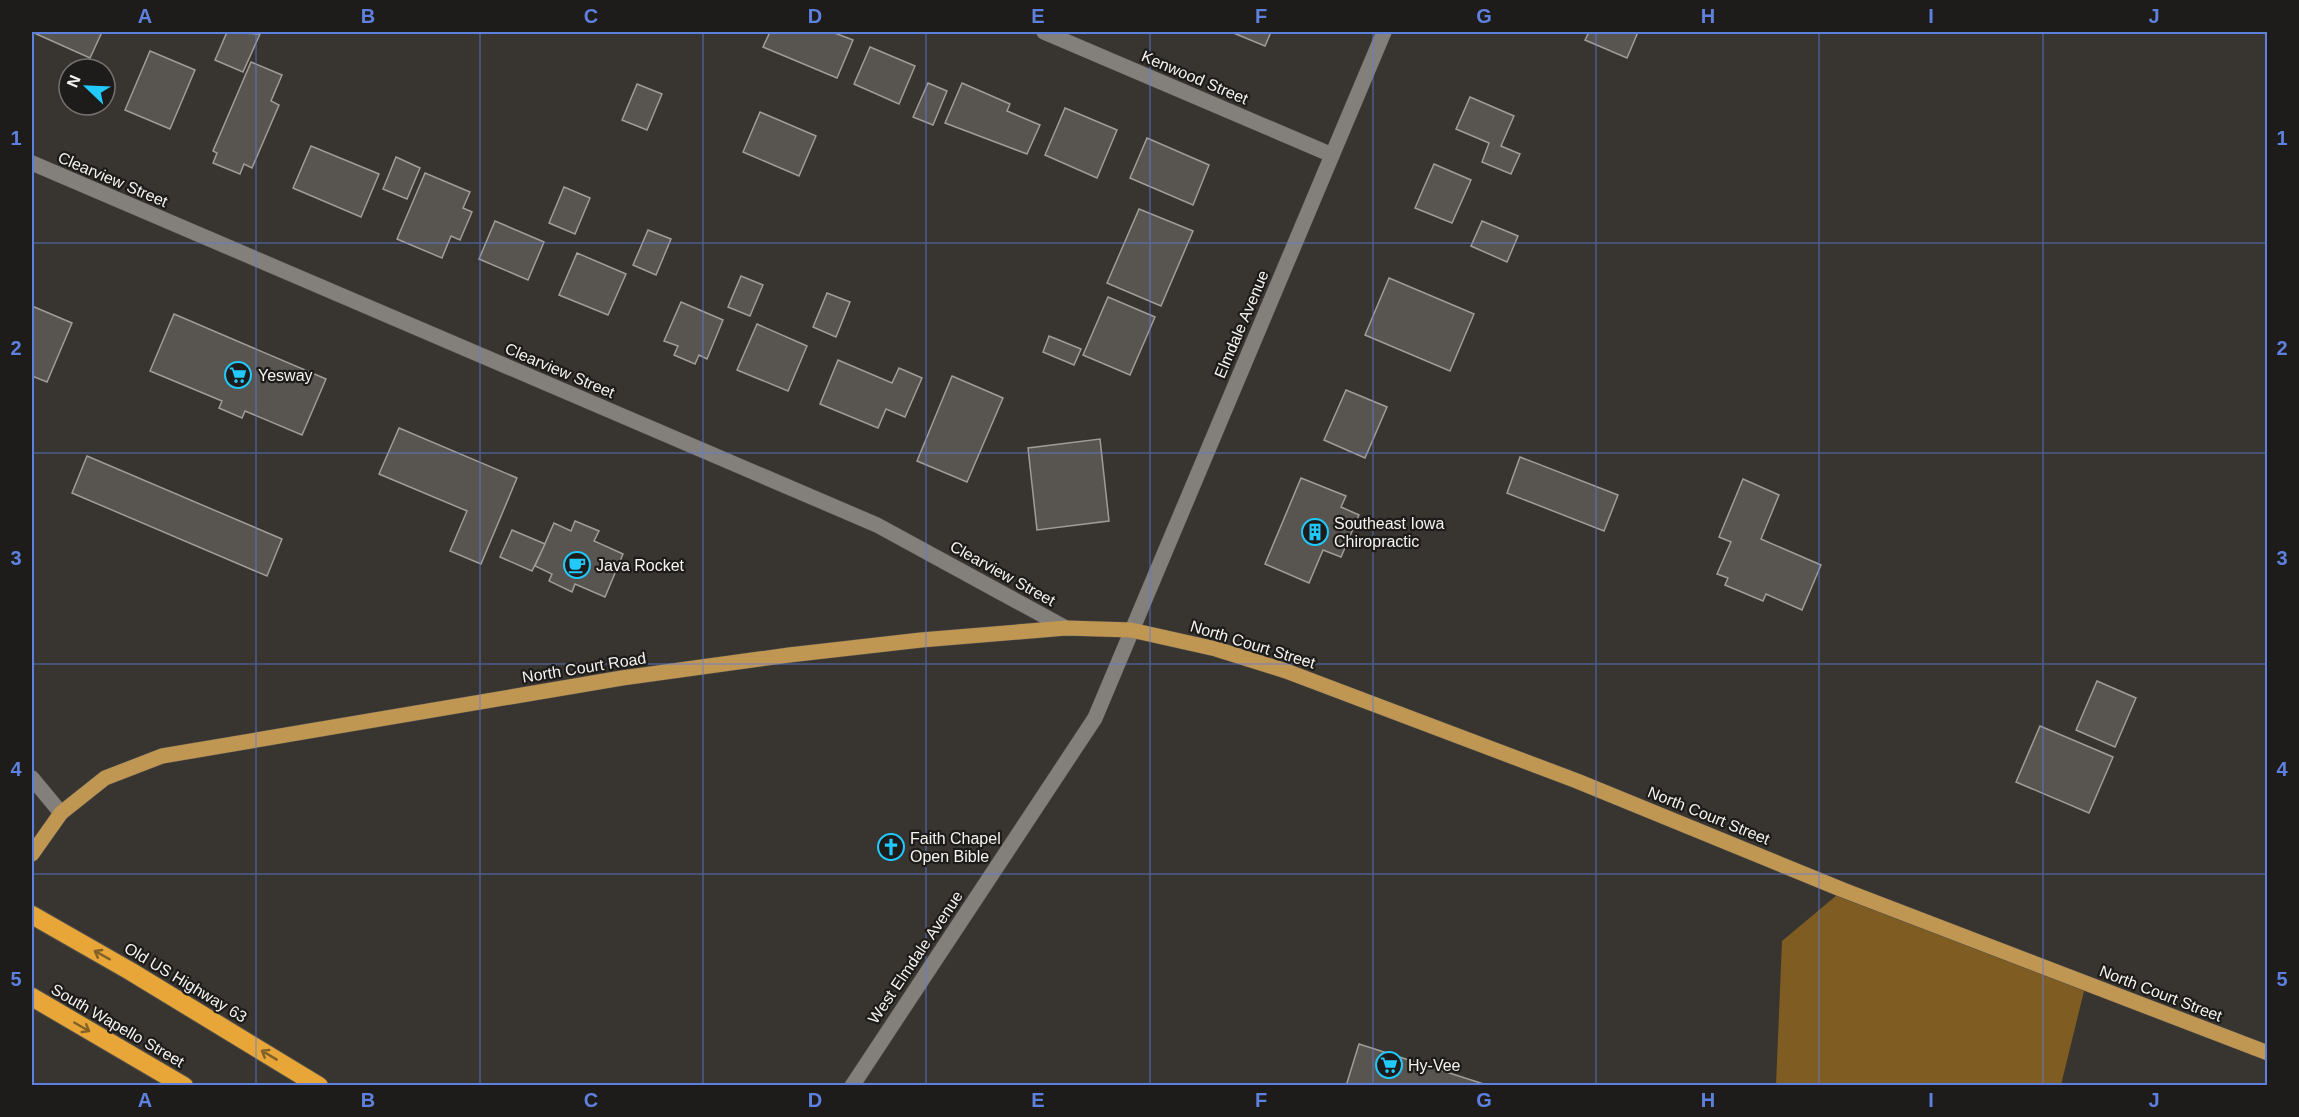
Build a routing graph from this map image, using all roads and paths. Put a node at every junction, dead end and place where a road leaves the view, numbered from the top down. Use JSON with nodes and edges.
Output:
{"nodes":[{"id":1,"x":1044,"y":32,"type":"edge"},
{"id":2,"x":1384,"y":32,"type":"edge"},
{"id":3,"x":1332,"y":155,"type":"junction"},
{"id":4,"x":32,"y":163,"type":"edge"},
{"id":5,"x":1066,"y":628,"type":"junction"},
{"id":6,"x":1131,"y":630,"type":"junction"},
{"id":7,"x":32,"y":778,"type":"edge"},
{"id":8,"x":61,"y":813,"type":"junction"},
{"id":9,"x":32,"y":854,"type":"edge"},
{"id":10,"x":32,"y":915,"type":"edge"},
{"id":11,"x":32,"y":997,"type":"edge"},
{"id":12,"x":2268,"y":1053,"type":"edge"},
{"id":13,"x":184,"y":1086,"type":"edge"},
{"id":14,"x":319,"y":1086,"type":"edge"},
{"id":15,"x":852,"y":1086,"type":"edge"}],
"edges":[{"from":1,"to":3,"type":"street","name":"Kenwood Street"},
{"from":2,"to":3,"type":"street","name":"Elmdale Avenue"},
{"from":3,"to":6,"type":"street","name":"Elmdale Avenue"},
{"from":4,"to":5,"type":"street","name":"Clearview Street"},
{"from":5,"to":6,"type":"main road","name":"North Court Road"},
{"from":5,"to":8,"type":"main road","name":"North Court Road"},
{"from":6,"to":12,"type":"main road","name":"North Court Street"},
{"from":6,"to":15,"type":"street","name":"West Elmdale Avenue"},
{"from":7,"to":8,"type":"street"},
{"from":8,"to":9,"type":"main road","name":"North Court Road"},
{"from":14,"to":10,"type":"highway","name":"Old US Highway 63","one_way":true},
{"from":11,"to":13,"type":"highway","name":"South Wapello Street","one_way":true}]}
